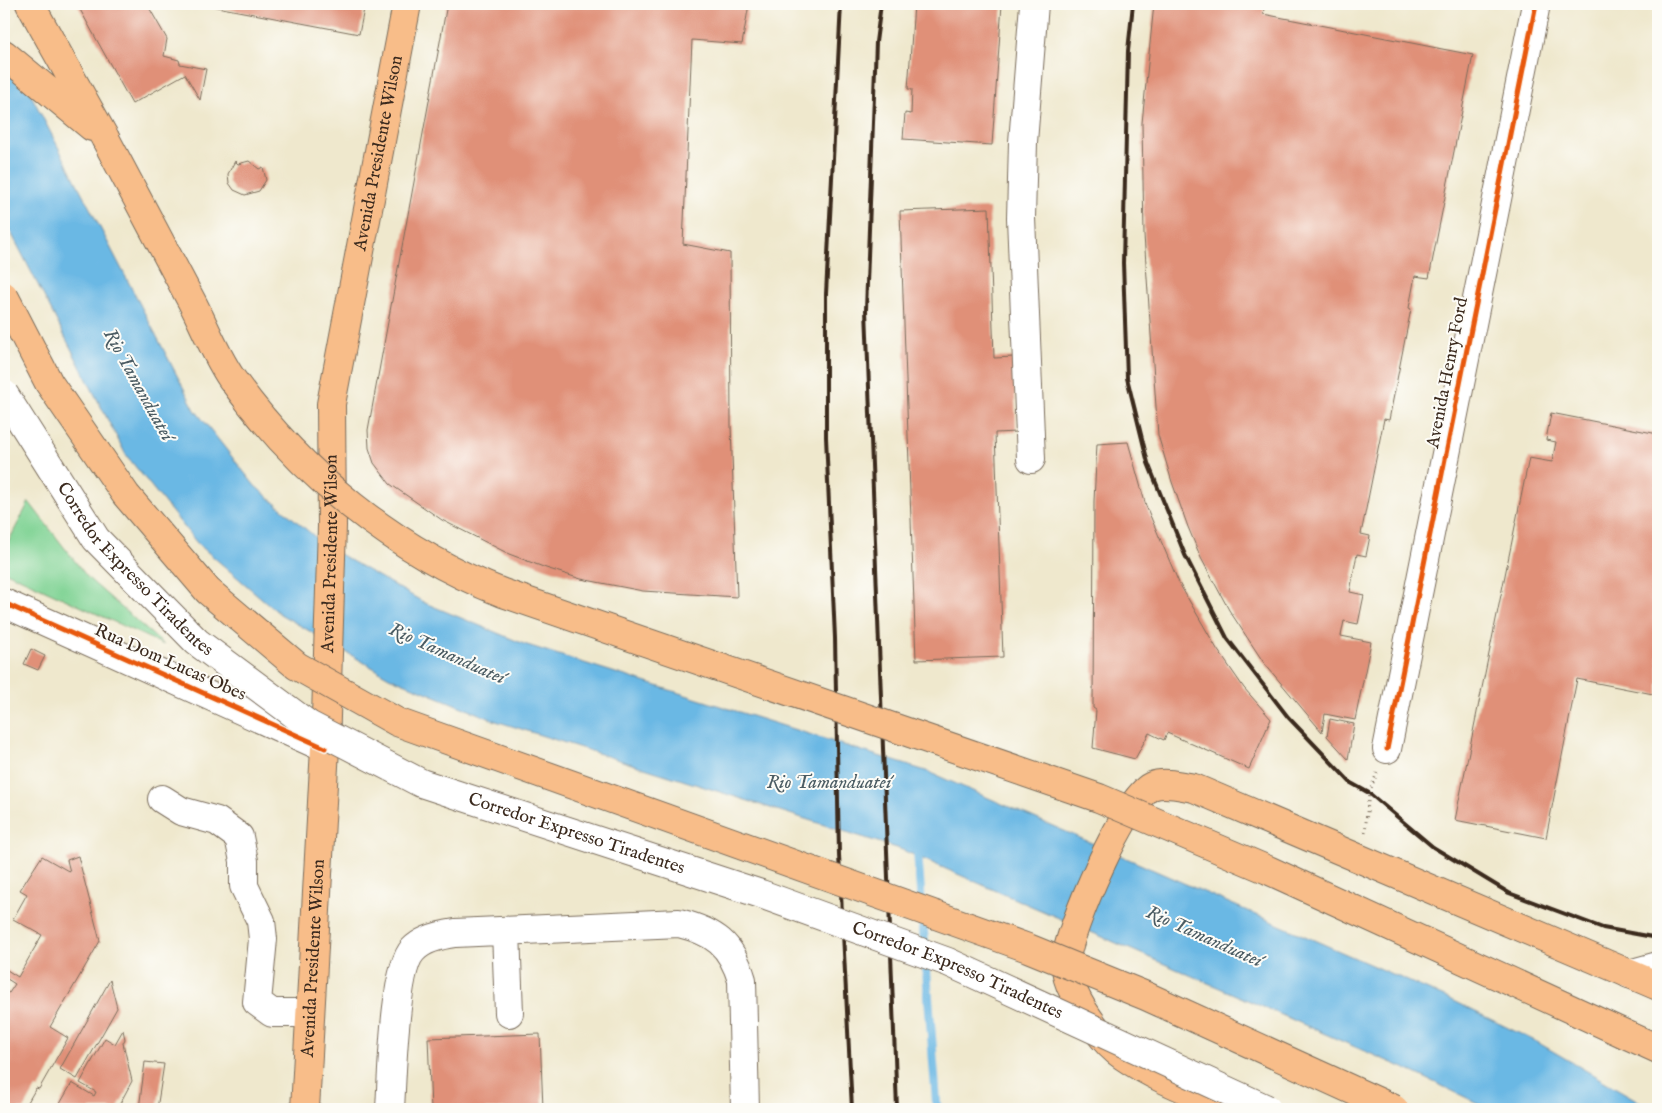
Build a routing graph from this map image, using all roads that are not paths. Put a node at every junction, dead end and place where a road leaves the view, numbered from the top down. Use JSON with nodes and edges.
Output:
{"nodes":[{"id":1,"x":30,"y":4,"type":"edge"},
{"id":2,"x":407,"y":4,"type":"edge"},
{"id":3,"x":1034,"y":4,"type":"edge"},
{"id":4,"x":1536,"y":4,"type":"edge"},
{"id":5,"x":4,"y":54,"type":"edge"},
{"id":6,"x":105,"y":138,"type":"junction"},
{"id":7,"x":4,"y":296,"type":"edge"},
{"id":8,"x":4,"y":394,"type":"edge"},
{"id":9,"x":1032,"y":459,"type":"dead end"},
{"id":10,"x":4,"y":603,"type":"edge"},
{"id":11,"x":325,"y":748,"type":"junction"},
{"id":12,"x":1387,"y":749,"type":"road end"},
{"id":13,"x":162,"y":799,"type":"dead end"},
{"id":14,"x":506,"y":931,"type":"junction"},
{"id":15,"x":1658,"y":966,"type":"edge"},
{"id":16,"x":1629,"y":974,"type":"junction"},
{"id":17,"x":1658,"y":986,"type":"edge"},
{"id":18,"x":310,"y":1013,"type":"junction"},
{"id":19,"x":509,"y":1014,"type":"dead end"},
{"id":20,"x":1658,"y":1049,"type":"edge"},
{"id":21,"x":305,"y":1109,"type":"edge"},
{"id":22,"x":390,"y":1109,"type":"edge"},
{"id":23,"x":745,"y":1109,"type":"edge"},
{"id":24,"x":1232,"y":1109,"type":"edge"},
{"id":25,"x":1267,"y":1109,"type":"edge"},
{"id":26,"x":1394,"y":1109,"type":"edge"}],
"edges":[{"from":1,"to":6,"type":"main road"},
{"from":2,"to":11,"type":"main road","name":"Avenida Presidente Wilson"},
{"from":3,"to":9,"type":"street"},
{"from":4,"to":12,"type":"street","name":"Avenida Henry Ford"},
{"from":5,"to":6,"type":"main road"},
{"from":6,"to":20,"type":"main road","bridge":true},
{"from":7,"to":26,"type":"main road","bridge":true},
{"from":8,"to":25,"type":"street","name":"Corredor Expresso Tiradentes","bridge":true},
{"from":10,"to":11,"type":"street","name":"Rua Dom Lucas Obes"},
{"from":11,"to":18,"type":"main road","name":"Avenida Presidente Wilson"},
{"from":13,"to":18,"type":"street"},
{"from":14,"to":19,"type":"street"},
{"from":14,"to":22,"type":"street"},
{"from":14,"to":23,"type":"street"},
{"from":15,"to":16,"type":"street"},
{"from":16,"to":17,"type":"main road"},
{"from":16,"to":24,"type":"main road"},
{"from":18,"to":21,"type":"main road","name":"Avenida Presidente Wilson"}]}
